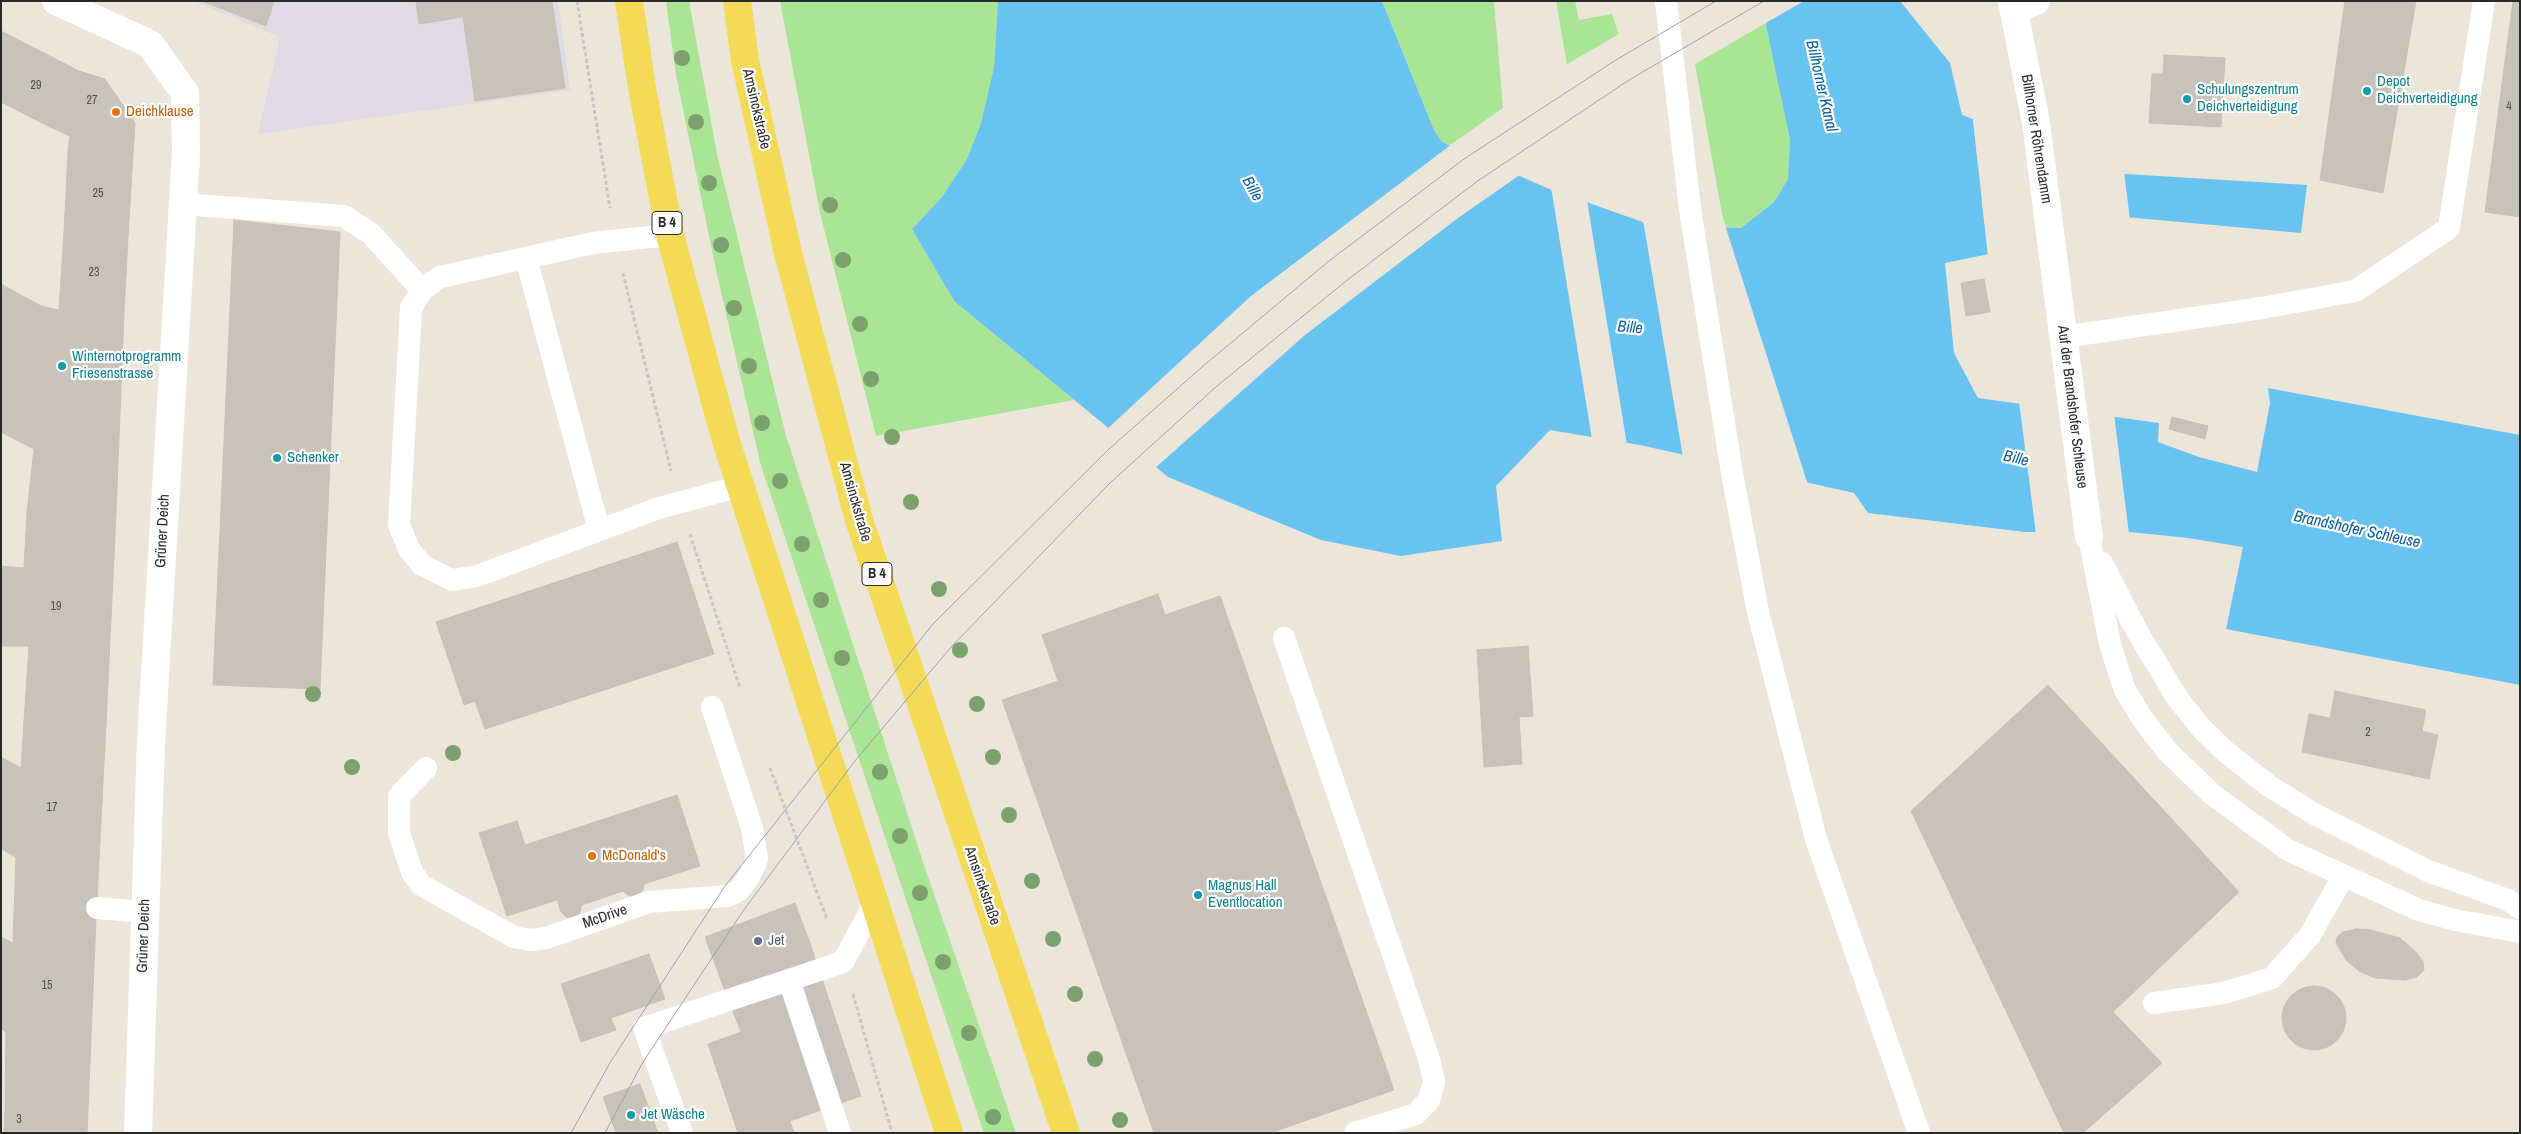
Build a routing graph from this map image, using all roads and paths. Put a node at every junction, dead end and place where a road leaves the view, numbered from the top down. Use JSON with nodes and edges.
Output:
{"nodes":[{"id":1,"x":56,"y":1,"type":"edge"},
{"id":2,"x":577,"y":1,"type":"edge"},
{"id":3,"x":629,"y":1,"type":"edge"},
{"id":4,"x":737,"y":1,"type":"edge"},
{"id":5,"x":1666,"y":1,"type":"edge"},
{"id":6,"x":2484,"y":1,"type":"edge"},
{"id":7,"x":2021,"y":4,"type":"edge"},
{"id":8,"x":182,"y":204,"type":"junction"},
{"id":9,"x":670,"y":236,"type":"junction"},
{"id":10,"x":615,"y":241,"type":"junction"},
{"id":11,"x":526,"y":258,"type":"junction"},
{"id":12,"x":2055,"y":277,"type":"joint"},
{"id":13,"x":422,"y":290,"type":"junction"},
{"id":14,"x":2063,"y":337,"type":"junction"},
{"id":15,"x":741,"y":486,"type":"junction"},
{"id":16,"x":679,"y":502,"type":"junction"},
{"id":17,"x":600,"y":530,"type":"junction"},
{"id":18,"x":2089,"y":537,"type":"junction"},
{"id":19,"x":1284,"y":638,"type":"dead end"},
{"id":20,"x":743,"y":697,"type":"dead end"},
{"id":21,"x":712,"y":707,"type":"dead end"},
{"id":22,"x":767,"y":761,"type":"dead end"},
{"id":23,"x":426,"y":768,"type":"dead end"},
{"id":24,"x":2343,"y":877,"type":"junction"},
{"id":25,"x":874,"y":904,"type":"junction"},
{"id":26,"x":97,"y":908,"type":"dead end"},
{"id":27,"x":2520,"y":908,"type":"edge"},
{"id":28,"x":144,"y":912,"type":"junction"},
{"id":29,"x":2520,"y":932,"type":"edge"},
{"id":30,"x":843,"y":962,"type":"junction"},
{"id":31,"x":790,"y":980,"type":"junction"},
{"id":32,"x":2154,"y":1003,"type":"dead end"},
{"id":33,"x":138,"y":1133,"type":"edge"},
{"id":34,"x":682,"y":1133,"type":"edge"},
{"id":35,"x":840,"y":1133,"type":"edge"},
{"id":36,"x":892,"y":1133,"type":"edge"},
{"id":37,"x":949,"y":1133,"type":"edge"},
{"id":38,"x":1066,"y":1133,"type":"edge"},
{"id":39,"x":1355,"y":1133,"type":"edge"},
{"id":40,"x":1919,"y":1133,"type":"edge"}],
"edges":[{"from":1,"to":8,"type":"street","name":"Grüner Deich"},
{"from":2,"to":10,"type":"path"},
{"from":3,"to":9,"type":"main road","number":"B 4"},
{"from":4,"to":38,"type":"main road","name":"Amsinckstraße","number":"B 4"},
{"from":5,"to":40,"type":"lane"},
{"from":6,"to":14,"type":"lane"},
{"from":7,"to":12,"type":"street","name":"Billhorner Röhrendamm"},
{"from":8,"to":13,"type":"lane"},
{"from":8,"to":28,"type":"street","name":"Grüner Deich"},
{"from":9,"to":10,"type":"lane"},
{"from":9,"to":15,"type":"main road","number":"B 4"},
{"from":10,"to":11,"type":"lane"},
{"from":10,"to":16,"type":"path"},
{"from":11,"to":13,"type":"lane"},
{"from":11,"to":17,"type":"lane"},
{"from":12,"to":14,"type":"street","name":"Auf der Brandshofer Schleuse"},
{"from":13,"to":17,"type":"lane"},
{"from":14,"to":18,"type":"street","name":"Auf der Brandshofer Schleuse"},
{"from":15,"to":16,"type":"lane"},
{"from":15,"to":25,"type":"main road","number":"B 4"},
{"from":16,"to":17,"type":"lane"},
{"from":16,"to":20,"type":"path"},
{"from":18,"to":24,"type":"lane","name":"Auf der Brandshofer Schleuse"},
{"from":18,"to":27,"type":"lane","name":"Auf der Brandshofer Schleuse"},
{"from":19,"to":39,"type":"lane"},
{"from":21,"to":23,"type":"lane","name":"McDrive"},
{"from":22,"to":30,"type":"path"},
{"from":24,"to":29,"type":"lane","name":"Auf der Brandshofer Schleuse"},
{"from":24,"to":32,"type":"lane"},
{"from":25,"to":30,"type":"lane"},
{"from":25,"to":37,"type":"main road","number":"B 4"},
{"from":26,"to":28,"type":"lane"},
{"from":28,"to":33,"type":"street","name":"Grüner Deich"},
{"from":30,"to":31,"type":"lane"},
{"from":30,"to":36,"type":"path"},
{"from":31,"to":34,"type":"lane"},
{"from":31,"to":35,"type":"lane"}]}
